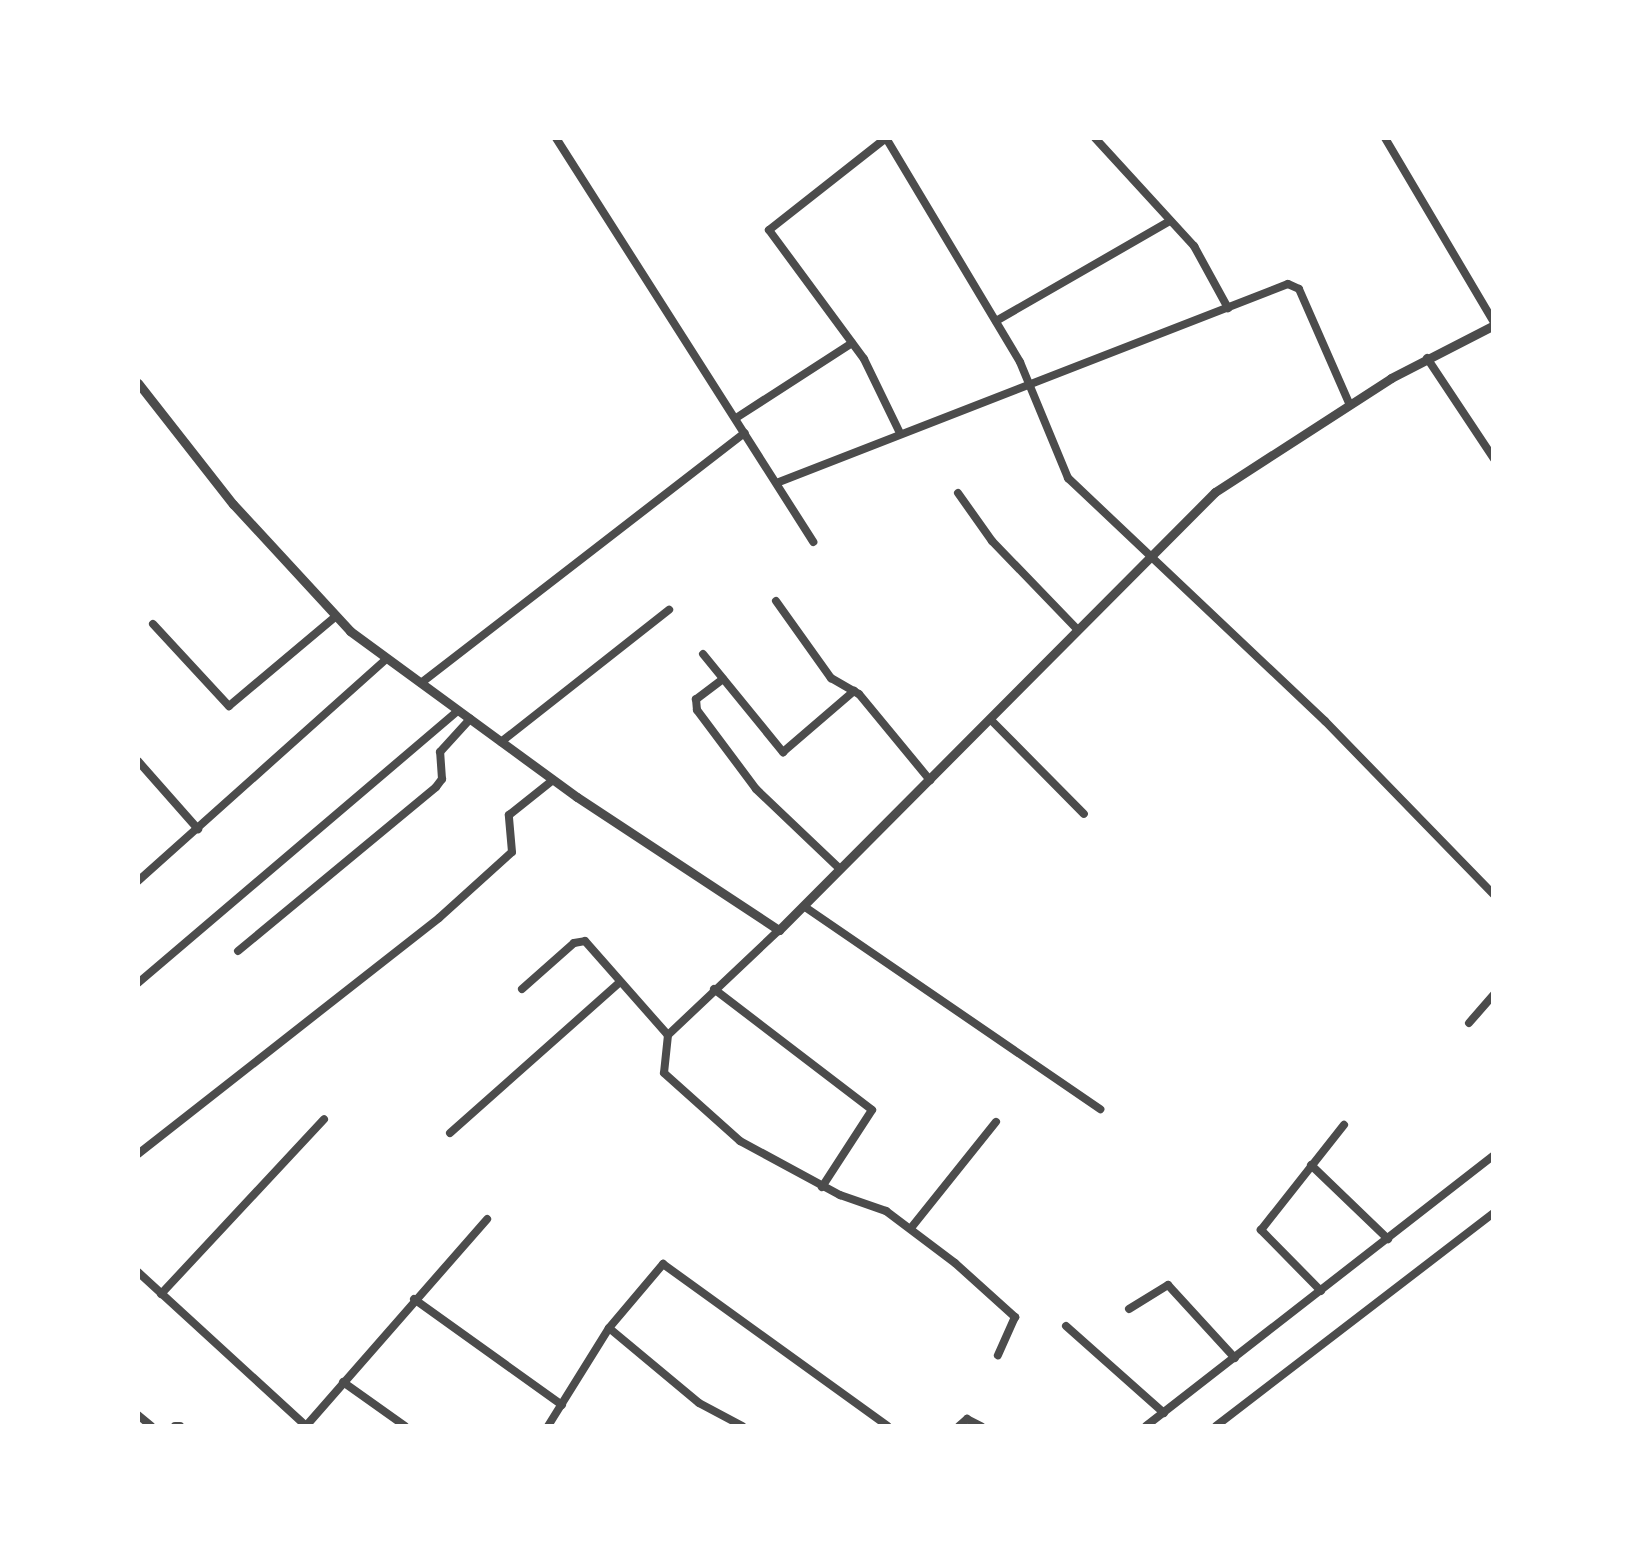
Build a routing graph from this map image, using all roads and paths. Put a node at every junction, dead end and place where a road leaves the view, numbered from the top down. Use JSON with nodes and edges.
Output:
{"nodes":[{"id":1,"x":556,"y":138,"type":"edge"},
{"id":2,"x":886,"y":138,"type":"edge"},
{"id":3,"x":1095,"y":138,"type":"edge"},
{"id":4,"x":1385,"y":138,"type":"edge"},
{"id":5,"x":1170,"y":222,"type":"junction"},
{"id":6,"x":1228,"y":308,"type":"junction"},
{"id":7,"x":996,"y":321,"type":"junction"},
{"id":8,"x":1494,"y":324,"type":"edge"},
{"id":9,"x":852,"y":343,"type":"junction"},
{"id":10,"x":1427,"y":358,"type":"junction"},
{"id":11,"x":1030,"y":382,"type":"junction"},
{"id":12,"x":138,"y":383,"type":"edge"},
{"id":13,"x":1349,"y":404,"type":"junction"},
{"id":14,"x":736,"y":418,"type":"junction"},
{"id":15,"x":900,"y":432,"type":"junction"},
{"id":16,"x":745,"y":433,"type":"junction"},
{"id":17,"x":1494,"y":459,"type":"edge"},
{"id":18,"x":779,"y":482,"type":"junction"},
{"id":19,"x":958,"y":493,"type":"dead end"},
{"id":20,"x":814,"y":542,"type":"dead end"},
{"id":21,"x":1151,"y":554,"type":"junction"},
{"id":22,"x":776,"y":601,"type":"dead end"},
{"id":23,"x":669,"y":610,"type":"dead end"},
{"id":24,"x":334,"y":618,"type":"junction"},
{"id":25,"x":153,"y":624,"type":"dead end"},
{"id":26,"x":1078,"y":630,"type":"junction"},
{"id":27,"x":702,"y":654,"type":"dead end"},
{"id":28,"x":386,"y":658,"type":"junction"},
{"id":29,"x":723,"y":678,"type":"junction"},
{"id":30,"x":421,"y":684,"type":"junction"},
{"id":31,"x":854,"y":692,"type":"junction"},
{"id":32,"x":458,"y":711,"type":"junction"},
{"id":33,"x":470,"y":719,"type":"junction"},
{"id":34,"x":991,"y":720,"type":"junction"},
{"id":35,"x":501,"y":742,"type":"junction"},
{"id":36,"x":138,"y":762,"type":"edge"},
{"id":37,"x":547,"y":774,"type":"junction"},
{"id":38,"x":930,"y":780,"type":"junction"},
{"id":39,"x":1084,"y":814,"type":"dead end"},
{"id":40,"x":198,"y":829,"type":"junction"},
{"id":41,"x":840,"y":868,"type":"junction"},
{"id":42,"x":138,"y":881,"type":"edge"},
{"id":43,"x":1494,"y":895,"type":"edge"},
{"id":44,"x":805,"y":907,"type":"junction"},
{"id":45,"x":779,"y":930,"type":"junction"},
{"id":46,"x":238,"y":950,"type":"dead end"},
{"id":47,"x":620,"y":982,"type":"junction"},
{"id":48,"x":138,"y":983,"type":"edge"},
{"id":49,"x":522,"y":989,"type":"dead end"},
{"id":50,"x":714,"y":989,"type":"junction"},
{"id":51,"x":1494,"y":994,"type":"edge"},
{"id":52,"x":1469,"y":1023,"type":"dead end"},
{"id":53,"x":668,"y":1035,"type":"junction"},
{"id":54,"x":1100,"y":1109,"type":"dead end"},
{"id":55,"x":324,"y":1119,"type":"dead end"},
{"id":56,"x":996,"y":1122,"type":"dead end"},
{"id":57,"x":1344,"y":1125,"type":"dead end"},
{"id":58,"x":450,"y":1133,"type":"dead end"},
{"id":59,"x":138,"y":1154,"type":"edge"},
{"id":60,"x":1494,"y":1156,"type":"edge"},
{"id":61,"x":1311,"y":1165,"type":"junction"},
{"id":62,"x":822,"y":1186,"type":"junction"},
{"id":63,"x":1494,"y":1213,"type":"edge"},
{"id":64,"x":486,"y":1220,"type":"dead end"},
{"id":65,"x":910,"y":1228,"type":"junction"},
{"id":66,"x":1388,"y":1238,"type":"junction"},
{"id":67,"x":138,"y":1272,"type":"edge"},
{"id":68,"x":1321,"y":1290,"type":"junction"},
{"id":69,"x":161,"y":1294,"type":"junction"},
{"id":70,"x":414,"y":1298,"type":"junction"},
{"id":71,"x":1129,"y":1309,"type":"dead end"},
{"id":72,"x":1066,"y":1326,"type":"dead end"},
{"id":73,"x":609,"y":1328,"type":"junction"},
{"id":74,"x":998,"y":1355,"type":"dead end"},
{"id":75,"x":1235,"y":1358,"type":"junction"},
{"id":76,"x":343,"y":1382,"type":"junction"},
{"id":77,"x":562,"y":1404,"type":"junction"},
{"id":78,"x":1164,"y":1413,"type":"junction"},
{"id":79,"x":138,"y":1415,"type":"edge"},
{"id":80,"x":151,"y":1426,"type":"edge"},
{"id":81,"x":306,"y":1426,"type":"edge"},
{"id":82,"x":405,"y":1426,"type":"edge"},
{"id":83,"x":548,"y":1426,"type":"edge"},
{"id":84,"x":742,"y":1426,"type":"edge"},
{"id":85,"x":888,"y":1426,"type":"edge"},
{"id":86,"x":959,"y":1426,"type":"edge"},
{"id":87,"x":981,"y":1426,"type":"edge"},
{"id":88,"x":1146,"y":1426,"type":"edge"},
{"id":89,"x":1216,"y":1426,"type":"edge"}],
"edges":[{"from":1,"to":14,"type":"street"},
{"from":2,"to":7,"type":"street"},
{"from":2,"to":9,"type":"street"},
{"from":3,"to":5,"type":"street"},
{"from":4,"to":8,"type":"street"},
{"from":5,"to":6,"type":"street"},
{"from":5,"to":7,"type":"street"},
{"from":6,"to":11,"type":"street"},
{"from":6,"to":13,"type":"street"},
{"from":7,"to":11,"type":"street"},
{"from":8,"to":10,"type":"street"},
{"from":9,"to":14,"type":"street"},
{"from":9,"to":15,"type":"street"},
{"from":10,"to":13,"type":"street"},
{"from":10,"to":17,"type":"street"},
{"from":11,"to":15,"type":"street"},
{"from":11,"to":21,"type":"street"},
{"from":12,"to":24,"type":"street"},
{"from":13,"to":21,"type":"street"},
{"from":14,"to":16,"type":"street"},
{"from":15,"to":18,"type":"street"},
{"from":16,"to":18,"type":"street"},
{"from":16,"to":30,"type":"street"},
{"from":18,"to":20,"type":"street"},
{"from":19,"to":26,"type":"street"},
{"from":21,"to":26,"type":"street"},
{"from":21,"to":43,"type":"street"},
{"from":22,"to":31,"type":"street"},
{"from":23,"to":35,"type":"street"},
{"from":24,"to":25,"type":"street"},
{"from":24,"to":28,"type":"street"},
{"from":26,"to":34,"type":"street"},
{"from":27,"to":29,"type":"street"},
{"from":28,"to":30,"type":"street"},
{"from":28,"to":40,"type":"street"},
{"from":29,"to":31,"type":"street"},
{"from":29,"to":41,"type":"street"},
{"from":30,"to":32,"type":"street"},
{"from":31,"to":38,"type":"street"},
{"from":32,"to":33,"type":"street"},
{"from":32,"to":48,"type":"street"},
{"from":33,"to":35,"type":"street"},
{"from":33,"to":46,"type":"street"},
{"from":34,"to":38,"type":"street"},
{"from":34,"to":39,"type":"street"},
{"from":35,"to":37,"type":"street"},
{"from":36,"to":40,"type":"street"},
{"from":37,"to":45,"type":"street"},
{"from":37,"to":59,"type":"street"},
{"from":38,"to":41,"type":"street"},
{"from":40,"to":42,"type":"street"},
{"from":41,"to":44,"type":"street"},
{"from":44,"to":45,"type":"street"},
{"from":44,"to":54,"type":"street"},
{"from":45,"to":50,"type":"street"},
{"from":47,"to":49,"type":"street"},
{"from":47,"to":53,"type":"street"},
{"from":47,"to":58,"type":"street"},
{"from":50,"to":53,"type":"street"},
{"from":50,"to":62,"type":"street"},
{"from":51,"to":52,"type":"street"},
{"from":53,"to":62,"type":"street"},
{"from":55,"to":69,"type":"street"},
{"from":56,"to":65,"type":"street"},
{"from":57,"to":61,"type":"street"},
{"from":60,"to":66,"type":"street"},
{"from":61,"to":66,"type":"street"},
{"from":61,"to":68,"type":"street"},
{"from":62,"to":65,"type":"street"},
{"from":63,"to":89,"type":"street"},
{"from":64,"to":70,"type":"street"},
{"from":65,"to":74,"type":"street"},
{"from":66,"to":68,"type":"street"},
{"from":67,"to":69,"type":"street"},
{"from":68,"to":75,"type":"street"},
{"from":69,"to":81,"type":"street"},
{"from":70,"to":76,"type":"street"},
{"from":70,"to":77,"type":"street"},
{"from":71,"to":75,"type":"street"},
{"from":72,"to":78,"type":"street"},
{"from":73,"to":77,"type":"street"},
{"from":73,"to":84,"type":"street"},
{"from":73,"to":85,"type":"street"},
{"from":75,"to":78,"type":"street"},
{"from":76,"to":81,"type":"street"},
{"from":76,"to":82,"type":"street"},
{"from":77,"to":83,"type":"street"},
{"from":78,"to":88,"type":"street"},
{"from":79,"to":80,"type":"street"},
{"from":86,"to":87,"type":"street"}]}
